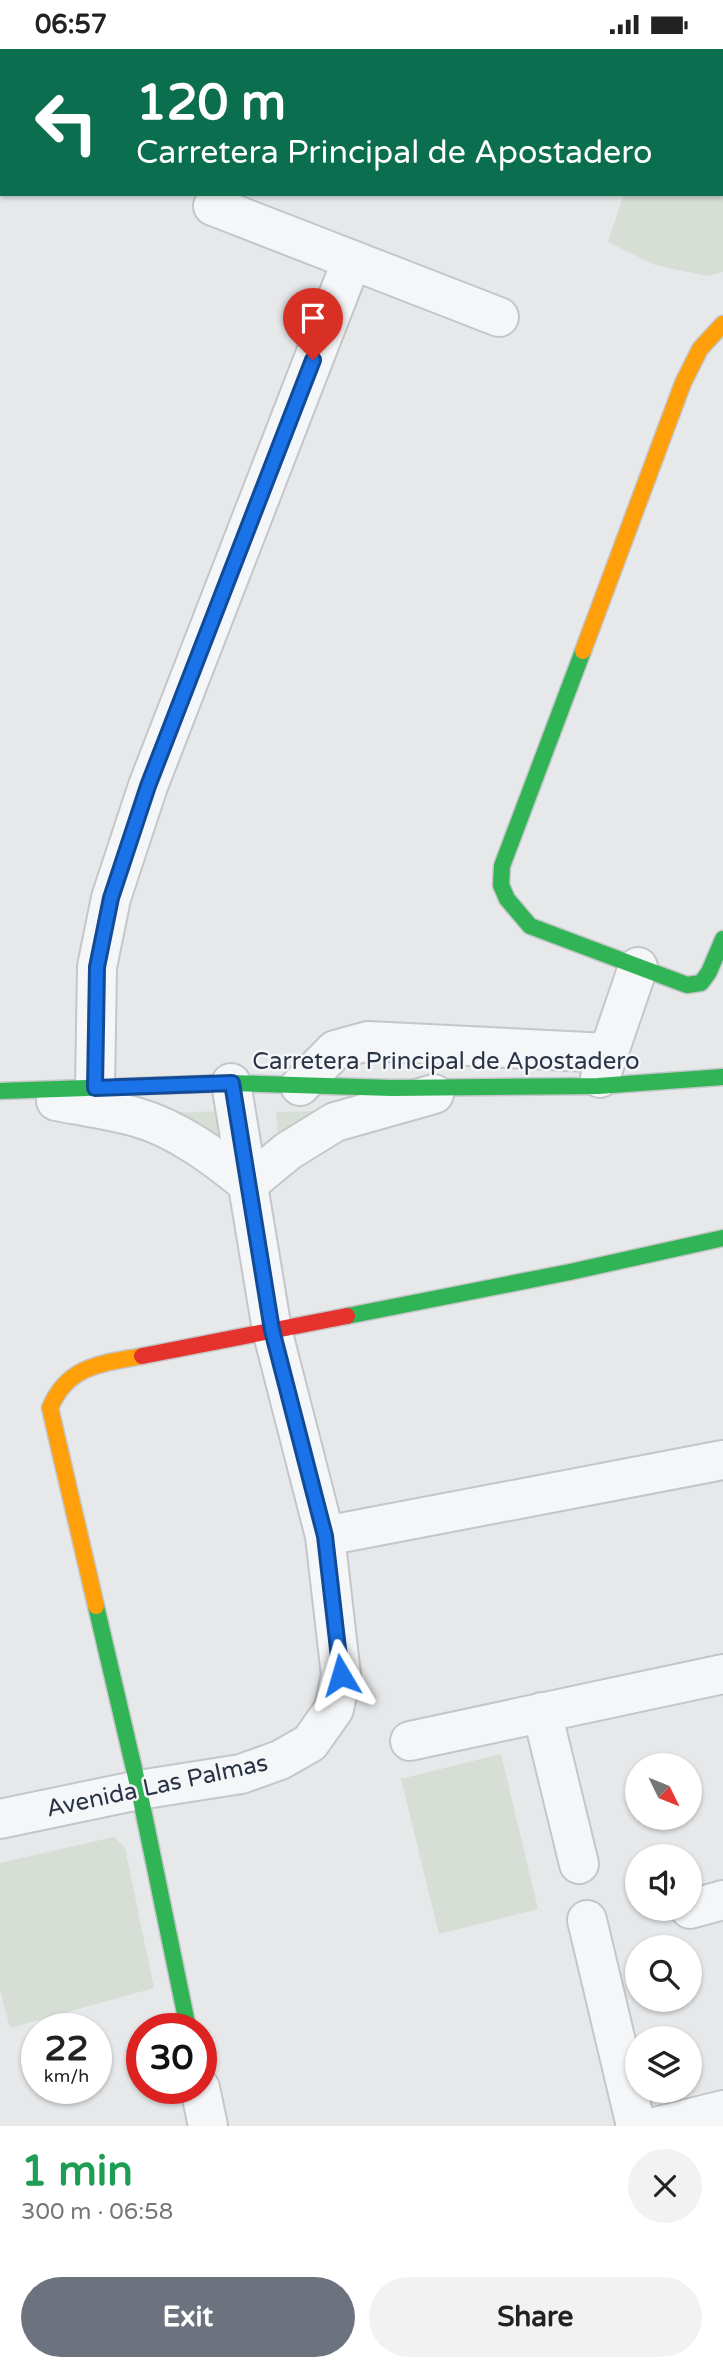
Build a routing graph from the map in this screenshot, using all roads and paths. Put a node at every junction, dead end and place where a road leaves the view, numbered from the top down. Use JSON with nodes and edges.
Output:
{"nodes":[{"id":1,"x":213,"y":205,"type":"dead end"},
{"id":2,"x":352,"y":260,"type":"junction"},
{"id":3,"x":499,"y":317,"type":"dead end"},
{"id":4,"x":723,"y":324,"type":"edge"},
{"id":5,"x":723,"y":939,"type":"edge"},
{"id":6,"x":638,"y":967,"type":"junction"},
{"id":7,"x":603,"y":1070,"type":"junction"},
{"id":8,"x":723,"y":1077,"type":"edge"},
{"id":9,"x":232,"y":1083,"type":"junction"},
{"id":10,"x":300,"y":1086,"type":"junction"},
{"id":11,"x":95,"y":1088,"type":"junction"},
{"id":12,"x":460,"y":1088,"type":"junction"},
{"id":13,"x":3,"y":1091,"type":"edge"},
{"id":14,"x":248,"y":1184,"type":"junction"},
{"id":15,"x":723,"y":1238,"type":"edge"},
{"id":16,"x":272,"y":1330,"type":"junction"},
{"id":17,"x":723,"y":1460,"type":"edge"},
{"id":18,"x":325,"y":1536,"type":"junction"},
{"id":19,"x":723,"y":1674,"type":"edge"},
{"id":20,"x":542,"y":1712,"type":"junction"},
{"id":21,"x":410,"y":1741,"type":"dead end"},
{"id":22,"x":139,"y":1790,"type":"junction"},
{"id":23,"x":0,"y":1819,"type":"edge"},
{"id":24,"x":579,"y":1864,"type":"dead end"},
{"id":25,"x":723,"y":1900,"type":"edge"},
{"id":26,"x":702,"y":1905,"type":"edge"},
{"id":27,"x":587,"y":1920,"type":"dead end"},
{"id":28,"x":185,"y":2013,"type":"edge"},
{"id":29,"x":203,"y":2104,"type":"edge"},
{"id":30,"x":723,"y":2110,"type":"edge"},
{"id":31,"x":208,"y":2126,"type":"edge"},
{"id":32,"x":636,"y":2126,"type":"edge"},
{"id":33,"x":659,"y":2126,"type":"edge"}],
"edges":[{"from":1,"to":2,"type":"street"},
{"from":2,"to":3,"type":"street"},
{"from":2,"to":11,"type":"street"},
{"from":4,"to":6,"type":"street"},
{"from":5,"to":6,"type":"street"},
{"from":6,"to":7,"type":"street"},
{"from":7,"to":8,"type":"street","name":"Carretera Principal de Apostadero"},
{"from":7,"to":10,"type":"street"},
{"from":7,"to":12,"type":"street","name":"Carretera Principal de Apostadero"},
{"from":9,"to":10,"type":"street","name":"Carretera Principal de Apostadero"},
{"from":9,"to":11,"type":"street","name":"Carretera Principal de Apostadero"},
{"from":9,"to":14,"type":"street"},
{"from":10,"to":12,"type":"street","name":"Carretera Principal de Apostadero"},
{"from":11,"to":13,"type":"street","name":"Carretera Principal de Apostadero"},
{"from":12,"to":14,"type":"street"},
{"from":13,"to":14,"type":"street"},
{"from":14,"to":16,"type":"street"},
{"from":15,"to":16,"type":"street"},
{"from":16,"to":18,"type":"street"},
{"from":16,"to":22,"type":"street"},
{"from":17,"to":18,"type":"street"},
{"from":18,"to":22,"type":"street","name":"Avenida Las Palmas"},
{"from":19,"to":20,"type":"street"},
{"from":20,"to":21,"type":"street"},
{"from":20,"to":24,"type":"street"},
{"from":22,"to":23,"type":"street","name":"Avenida Las Palmas"},
{"from":22,"to":28,"type":"street"},
{"from":25,"to":26,"type":"street"},
{"from":27,"to":32,"type":"street"},
{"from":29,"to":31,"type":"street"},
{"from":30,"to":33,"type":"street"}]}
